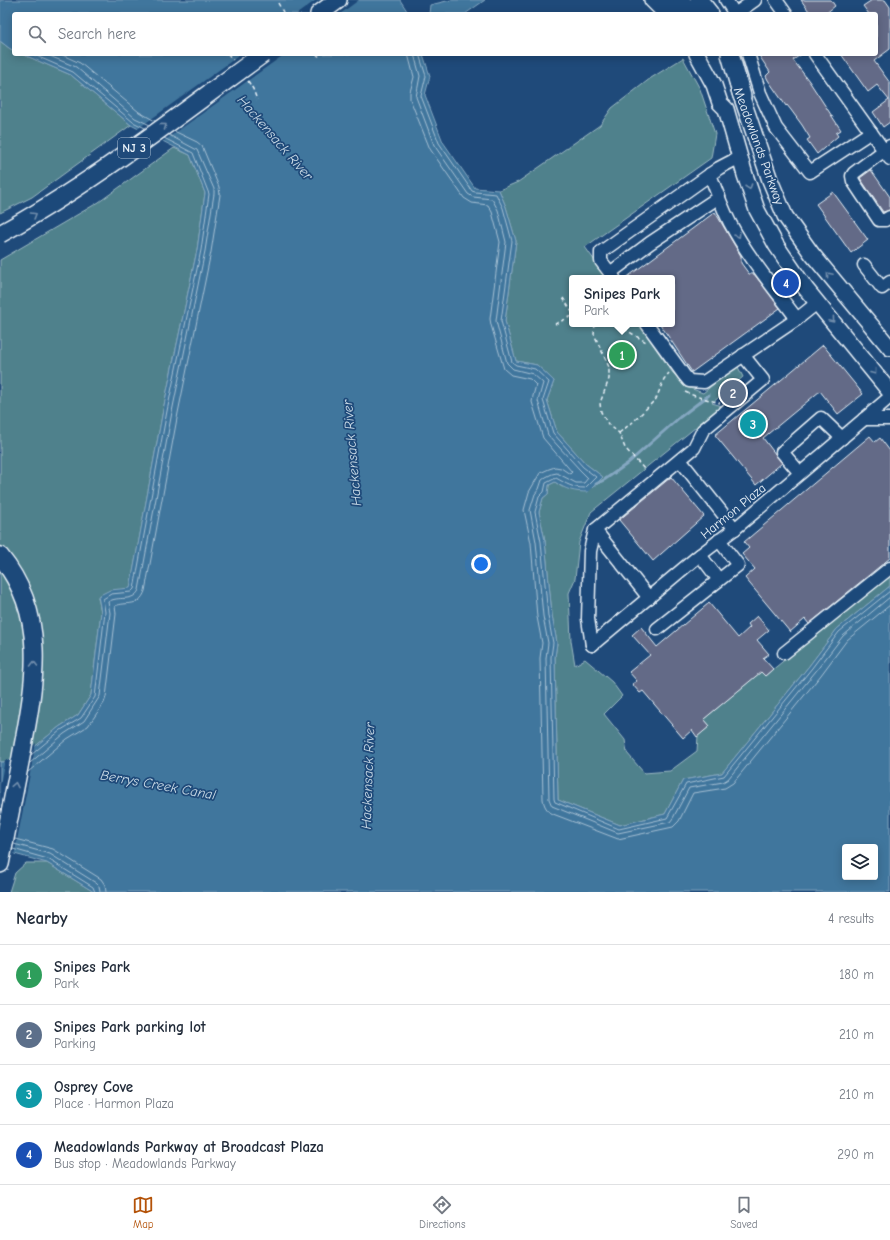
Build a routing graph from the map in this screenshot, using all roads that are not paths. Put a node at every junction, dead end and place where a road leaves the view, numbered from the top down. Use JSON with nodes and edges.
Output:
{"nodes":[{"id":1,"x":338,"y":0,"type":"edge"},
{"id":2,"x":652,"y":0,"type":"edge"},
{"id":3,"x":666,"y":0,"type":"edge"},
{"id":4,"x":681,"y":0,"type":"edge"},
{"id":5,"x":699,"y":0,"type":"edge"},
{"id":6,"x":726,"y":0,"type":"edge"},
{"id":7,"x":755,"y":0,"type":"edge"},
{"id":8,"x":776,"y":0,"type":"edge"},
{"id":9,"x":322,"y":12,"type":"edge"},
{"id":10,"x":664,"y":12,"type":"edge"},
{"id":11,"x":676,"y":12,"type":"edge"},
{"id":12,"x":692,"y":12,"type":"edge"},
{"id":13,"x":708,"y":12,"type":"edge"},
{"id":14,"x":735,"y":12,"type":"edge"},
{"id":15,"x":739,"y":12,"type":"edge"},
{"id":16,"x":785,"y":12,"type":"edge"},
{"id":17,"x":260,"y":56,"type":"edge"},
{"id":18,"x":698,"y":56,"type":"edge"},
{"id":19,"x":709,"y":56,"type":"edge"},
{"id":20,"x":724,"y":56,"type":"edge"},
{"id":21,"x":731,"y":56,"type":"edge"},
{"id":22,"x":749,"y":56,"type":"edge"},
{"id":23,"x":816,"y":56,"type":"edge"},
{"id":24,"x":742,"y":96,"type":"junction"},
{"id":25,"x":726,"y":109,"type":"junction"},
{"id":26,"x":871,"y":132,"type":"junction"},
{"id":27,"x":888,"y":152,"type":"edge"},
{"id":28,"x":740,"y":157,"type":"junction"},
{"id":29,"x":710,"y":174,"type":"junction"},
{"id":30,"x":718,"y":197,"type":"junction"},
{"id":31,"x":890,"y":217,"type":"edge"},
{"id":32,"x":631,"y":230,"type":"junction"},
{"id":33,"x":0,"y":234,"type":"edge"},
{"id":34,"x":642,"y":248,"type":"junction"},
{"id":35,"x":864,"y":265,"type":"dead end"},
{"id":36,"x":612,"y":275,"type":"edge"},
{"id":37,"x":890,"y":282,"type":"edge"},
{"id":38,"x":817,"y":303,"type":"junction"},
{"id":39,"x":797,"y":319,"type":"junction"},
{"id":40,"x":649,"y":327,"type":"edge"},
{"id":41,"x":890,"y":348,"type":"edge"},
{"id":42,"x":743,"y":355,"type":"junction"},
{"id":43,"x":890,"y":392,"type":"edge"},
{"id":44,"x":890,"y":397,"type":"edge"},
{"id":45,"x":864,"y":419,"type":"junction"},
{"id":46,"x":890,"y":419,"type":"edge"},
{"id":47,"x":842,"y":438,"type":"junction"},
{"id":48,"x":680,"y":460,"type":"junction"},
{"id":49,"x":800,"y":473,"type":"junction"},
{"id":50,"x":735,"y":529,"type":"junction"},
{"id":51,"x":595,"y":530,"type":"junction"},
{"id":52,"x":719,"y":540,"type":"junction"},
{"id":53,"x":0,"y":556,"type":"edge"},
{"id":54,"x":700,"y":556,"type":"junction"},
{"id":55,"x":890,"y":568,"type":"edge"},
{"id":56,"x":719,"y":580,"type":"junction"},
{"id":57,"x":649,"y":598,"type":"junction"},
{"id":58,"x":657,"y":629,"type":"dead end"},
{"id":59,"x":784,"y":653,"type":"dead end"},
{"id":60,"x":0,"y":864,"type":"edge"}],
"edges":[{"from":1,"to":9,"type":"highway"},
{"from":2,"to":10,"type":"main road"},
{"from":3,"to":11,"type":"main road"},
{"from":4,"to":12,"type":"main road"},
{"from":5,"to":13,"type":"highway"},
{"from":6,"to":14,"type":"street"},
{"from":7,"to":15,"type":"street"},
{"from":8,"to":16,"type":"street"},
{"from":33,"to":17,"type":"highway","number":"NJ 3","one_way":true,"bridge":true},
{"from":18,"to":25,"type":"main road","name":"Meadowlands Parkway"},
{"from":19,"to":25,"type":"main road"},
{"from":20,"to":24,"type":"main road","name":"Meadowlands Parkway"},
{"from":21,"to":24,"type":"highway"},
{"from":22,"to":26,"type":"street"},
{"from":23,"to":26,"type":"street"},
{"from":41,"to":24,"type":"main road","name":"Meadowlands Parkway","one_way":true},
{"from":25,"to":28,"type":"main road","name":"Meadowlands Parkway"},
{"from":26,"to":27,"type":"street"},
{"from":27,"to":31,"type":"street"},
{"from":28,"to":29,"type":"street"},
{"from":28,"to":38,"type":"main road","name":"Meadowlands Parkway","one_way":true},
{"from":29,"to":30,"type":"street"},
{"from":29,"to":32,"type":"street"},
{"from":30,"to":34,"type":"street"},
{"from":30,"to":39,"type":"street","one_way":true},
{"from":32,"to":34,"type":"street"},
{"from":32,"to":36,"type":"street"},
{"from":34,"to":36,"type":"street"},
{"from":35,"to":37,"type":"street"},
{"from":38,"to":39,"type":"street"},
{"from":38,"to":43,"type":"main road","name":"Meadowlands Parkway","one_way":true},
{"from":39,"to":42,"type":"street"},
{"from":40,"to":42,"type":"street"},
{"from":42,"to":48,"type":"street"},
{"from":44,"to":45,"type":"street","name":"Harmon Plaza"},
{"from":45,"to":46,"type":"street"},
{"from":45,"to":47,"type":"street","name":"Harmon Plaza"},
{"from":47,"to":49,"type":"street","name":"Harmon Plaza"},
{"from":47,"to":49,"type":"street"},
{"from":48,"to":50,"type":"street"},
{"from":48,"to":51,"type":"street"},
{"from":49,"to":50,"type":"street","name":"Harmon Plaza"},
{"from":50,"to":52,"type":"street","name":"Harmon Plaza"},
{"from":51,"to":57,"type":"street"},
{"from":51,"to":57,"type":"street","name":"Harmon Plaza"},
{"from":52,"to":54,"type":"street","name":"Harmon Plaza"},
{"from":52,"to":56,"type":"street"},
{"from":60,"to":53,"type":"highway","one_way":true},
{"from":54,"to":56,"type":"street"},
{"from":54,"to":57,"type":"street","name":"Harmon Plaza"},
{"from":55,"to":59,"type":"street"},
{"from":56,"to":58,"type":"street"}]}
